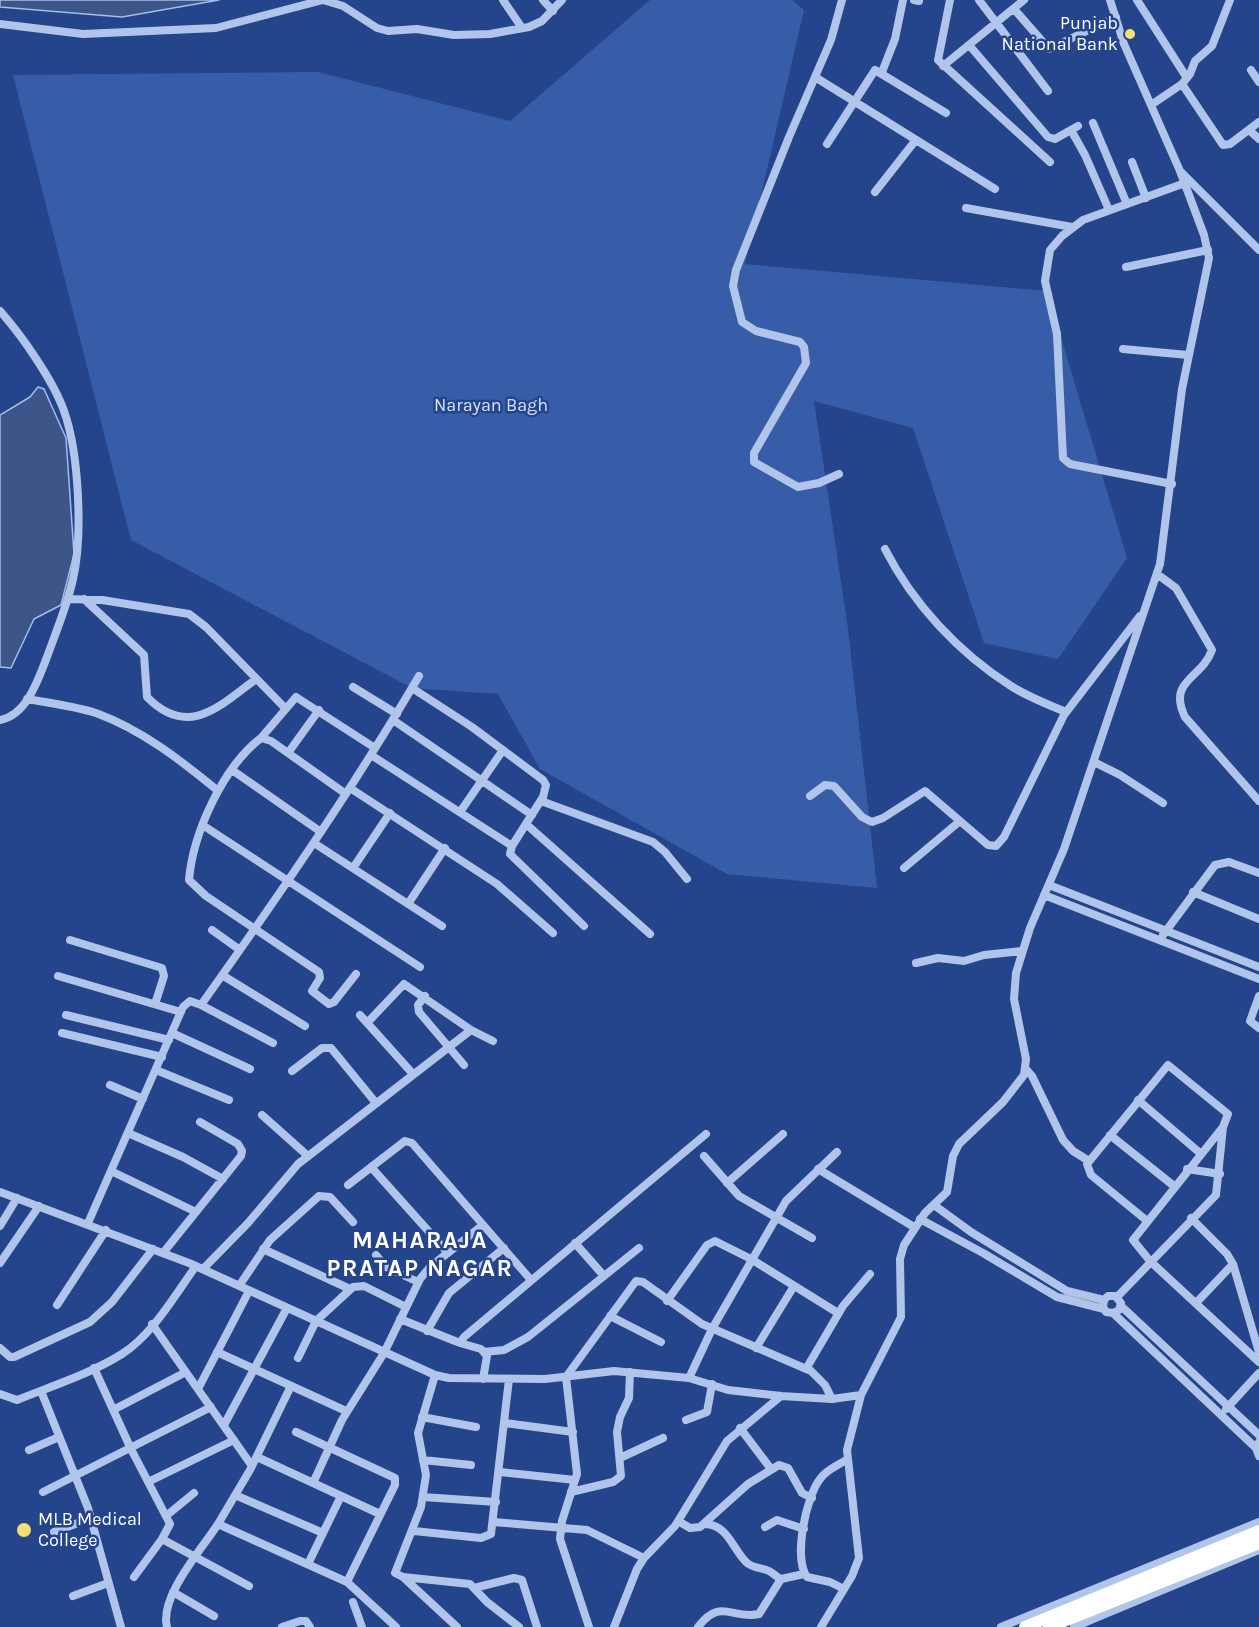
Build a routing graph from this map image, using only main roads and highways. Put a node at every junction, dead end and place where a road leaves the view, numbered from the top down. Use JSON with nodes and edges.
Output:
{"nodes":[{"id":1,"x":1259,"y":1531,"type":"edge"},
{"id":2,"x":1259,"y":1543,"type":"edge"},
{"id":3,"x":1025,"y":1627,"type":"edge"},
{"id":4,"x":1049,"y":1627,"type":"edge"}],
"edges":[{"from":1,"to":3,"type":"highway"},
{"from":2,"to":4,"type":"highway"}]}
